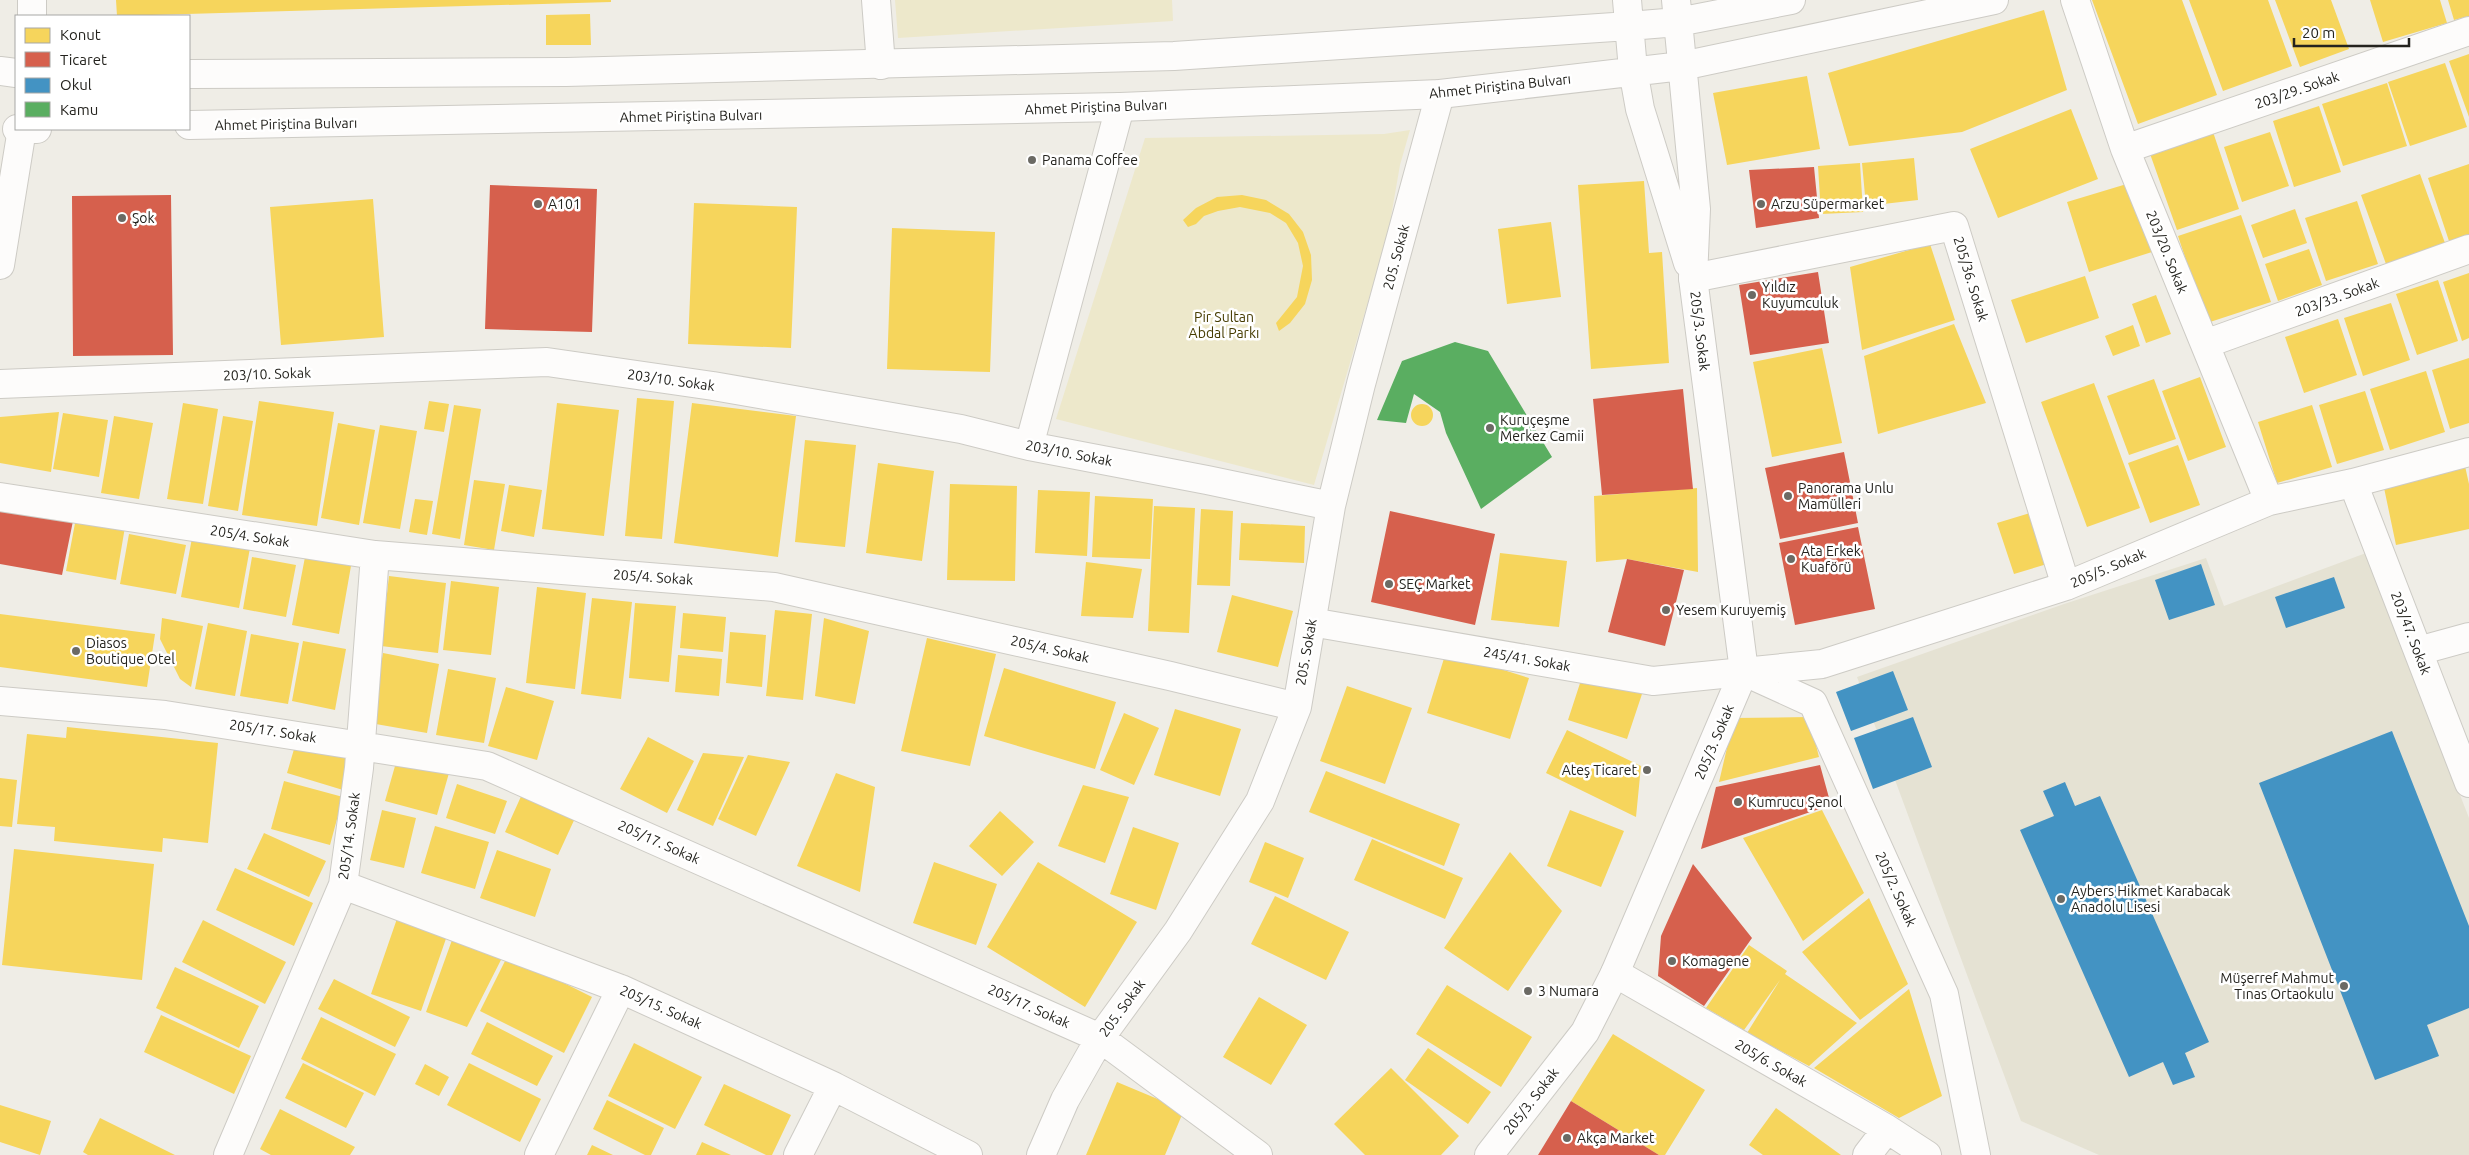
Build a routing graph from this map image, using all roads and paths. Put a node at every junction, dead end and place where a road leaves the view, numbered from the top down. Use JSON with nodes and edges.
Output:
{"nodes":[{"id":1,"x":32,"y":0,"type":"edge"},
{"id":2,"x":876,"y":0,"type":"edge"},
{"id":3,"x":1627,"y":0,"type":"edge"},
{"id":4,"x":1791,"y":0,"type":"edge"},
{"id":5,"x":1994,"y":0,"type":"edge"},
{"id":6,"x":2075,"y":0,"type":"edge"},
{"id":7,"x":32,"y":15,"type":"edge"},
{"id":8,"x":2469,"y":31,"type":"edge"},
{"id":9,"x":1679,"y":33,"type":"edge"},
{"id":10,"x":1631,"y":49,"type":"junction"},
{"id":11,"x":881,"y":65,"type":"junction"},
{"id":12,"x":0,"y":71,"type":"edge"},
{"id":13,"x":15,"y":73,"type":"edge"},
{"id":14,"x":190,"y":74,"type":"edge"},
{"id":15,"x":1440,"y":94,"type":"junction"},
{"id":16,"x":1120,"y":107,"type":"junction"},
{"id":17,"x":190,"y":126,"type":"edge"},
{"id":18,"x":0,"y":128,"type":"edge"},
{"id":19,"x":15,"y":129,"type":"edge"},
{"id":20,"x":22,"y":130,"type":"edge"},
{"id":21,"x":2125,"y":150,"type":"junction"},
{"id":22,"x":2469,"y":249,"type":"edge"},
{"id":23,"x":0,"y":265,"type":"edge"},
{"id":24,"x":1693,"y":278,"type":"junction"},
{"id":25,"x":2205,"y":344,"type":"junction"},
{"id":26,"x":0,"y":384,"type":"edge"},
{"id":27,"x":1029,"y":446,"type":"junction"},
{"id":28,"x":2469,"y":452,"type":"edge"},
{"id":29,"x":2353,"y":483,"type":"junction"},
{"id":30,"x":0,"y":497,"type":"edge"},
{"id":31,"x":2269,"y":500,"type":"junction"},
{"id":32,"x":1331,"y":506,"type":"junction"},
{"id":33,"x":375,"y":555,"type":"junction"},
{"id":34,"x":2066,"y":586,"type":"junction"},
{"id":35,"x":1311,"y":622,"type":"junction"},
{"id":36,"x":2469,"y":637,"type":"edge"},
{"id":37,"x":2418,"y":651,"type":"junction"},
{"id":38,"x":1744,"y":671,"type":"junction"},
{"id":39,"x":0,"y":701,"type":"edge"},
{"id":40,"x":1297,"y":707,"type":"junction"},
{"id":41,"x":360,"y":745,"type":"junction"},
{"id":42,"x":2469,"y":783,"type":"edge"},
{"id":43,"x":342,"y":885,"type":"junction"},
{"id":44,"x":1615,"y":973,"type":"junction"},
{"id":45,"x":621,"y":989,"type":"junction"},
{"id":46,"x":1100,"y":1038,"type":"junction"},
{"id":47,"x":833,"y":1086,"type":"junction"},
{"id":48,"x":1887,"y":1130,"type":"junction"},
{"id":49,"x":228,"y":1155,"type":"edge"},
{"id":50,"x":539,"y":1155,"type":"edge"},
{"id":51,"x":798,"y":1155,"type":"edge"},
{"id":52,"x":968,"y":1155,"type":"edge"},
{"id":53,"x":1041,"y":1155,"type":"edge"},
{"id":54,"x":1258,"y":1155,"type":"edge"},
{"id":55,"x":1489,"y":1155,"type":"edge"},
{"id":56,"x":1867,"y":1155,"type":"edge"},
{"id":57,"x":1927,"y":1155,"type":"edge"},
{"id":58,"x":1976,"y":1155,"type":"edge"}],
"edges":[{"from":1,"to":7,"type":"street"},
{"from":2,"to":11,"type":"street"},
{"from":3,"to":10,"type":"street"},
{"from":4,"to":9,"type":"street","name":"Ahmet Piriştina Bulvarı"},
{"from":5,"to":9,"type":"street","name":"Ahmet Piriştina Bulvarı"},
{"from":6,"to":21,"type":"street","name":"203/20. Sokak"},
{"from":8,"to":21,"type":"street","name":"203/29. Sokak"},
{"from":9,"to":10,"type":"street","name":"Ahmet Piriştina Bulvarı"},
{"from":9,"to":10,"type":"street","name":"Ahmet Piriştina Bulvarı"},
{"from":9,"to":24,"type":"street","name":"205/3. Sokak"},
{"from":10,"to":11,"type":"street","name":"Ahmet Piriştina Bulvarı"},
{"from":10,"to":15,"type":"street","name":"Ahmet Piriştina Bulvarı"},
{"from":10,"to":24,"type":"street","name":"205/3. Sokak"},
{"from":11,"to":14,"type":"street","name":"Ahmet Piriştina Bulvarı"},
{"from":12,"to":13,"type":"street"},
{"from":15,"to":16,"type":"street","name":"Ahmet Piriştina Bulvarı"},
{"from":15,"to":32,"type":"street","name":"205. Sokak"},
{"from":16,"to":17,"type":"street","name":"Ahmet Piriştina Bulvarı"},
{"from":16,"to":27,"type":"street"},
{"from":18,"to":19,"type":"street"},
{"from":20,"to":23,"type":"street"},
{"from":21,"to":25,"type":"street","name":"203/20. Sokak"},
{"from":22,"to":25,"type":"street","name":"203/33. Sokak"},
{"from":24,"to":34,"type":"street","name":"205/36. Sokak"},
{"from":24,"to":38,"type":"street","name":"205/3. Sokak"},
{"from":25,"to":31,"type":"street","name":"203/20. Sokak"},
{"from":26,"to":27,"type":"street","name":"203/10. Sokak"},
{"from":27,"to":32,"type":"street","name":"203/10. Sokak"},
{"from":28,"to":29,"type":"street","name":"205/5. Sokak"},
{"from":29,"to":31,"type":"street","name":"205/5. Sokak"},
{"from":29,"to":37,"type":"street","name":"203/47. Sokak"},
{"from":30,"to":33,"type":"street","name":"205/4. Sokak"},
{"from":31,"to":34,"type":"street","name":"205/5. Sokak"},
{"from":32,"to":35,"type":"street","name":"205. Sokak"},
{"from":33,"to":40,"type":"street","name":"205/4. Sokak"},
{"from":33,"to":41,"type":"street","name":"205/14. Sokak"},
{"from":34,"to":38,"type":"street","name":"205/5. Sokak"},
{"from":35,"to":38,"type":"street","name":"245/41. Sokak"},
{"from":35,"to":40,"type":"street","name":"205. Sokak"},
{"from":36,"to":37,"type":"street"},
{"from":37,"to":42,"type":"street","name":"203/47. Sokak"},
{"from":38,"to":44,"type":"street","name":"205/3. Sokak"},
{"from":38,"to":58,"type":"street","name":"205/2. Sokak"},
{"from":39,"to":41,"type":"street","name":"205/17. Sokak"},
{"from":40,"to":46,"type":"street","name":"205. Sokak"},
{"from":41,"to":43,"type":"street","name":"205/14. Sokak"},
{"from":41,"to":46,"type":"street","name":"205/17. Sokak"},
{"from":43,"to":45,"type":"street","name":"205/15. Sokak"},
{"from":43,"to":49,"type":"street","name":"205/14. Sokak"},
{"from":44,"to":48,"type":"street","name":"205/6. Sokak"},
{"from":44,"to":55,"type":"street","name":"205/3. Sokak"},
{"from":45,"to":47,"type":"street","name":"205/15. Sokak"},
{"from":45,"to":50,"type":"street"},
{"from":46,"to":53,"type":"street","name":"205. Sokak"},
{"from":46,"to":54,"type":"street","name":"205/17. Sokak"},
{"from":47,"to":51,"type":"street"},
{"from":47,"to":52,"type":"street","name":"205/15. Sokak"},
{"from":48,"to":56,"type":"street"},
{"from":48,"to":57,"type":"street","name":"205/6. Sokak"}]}
